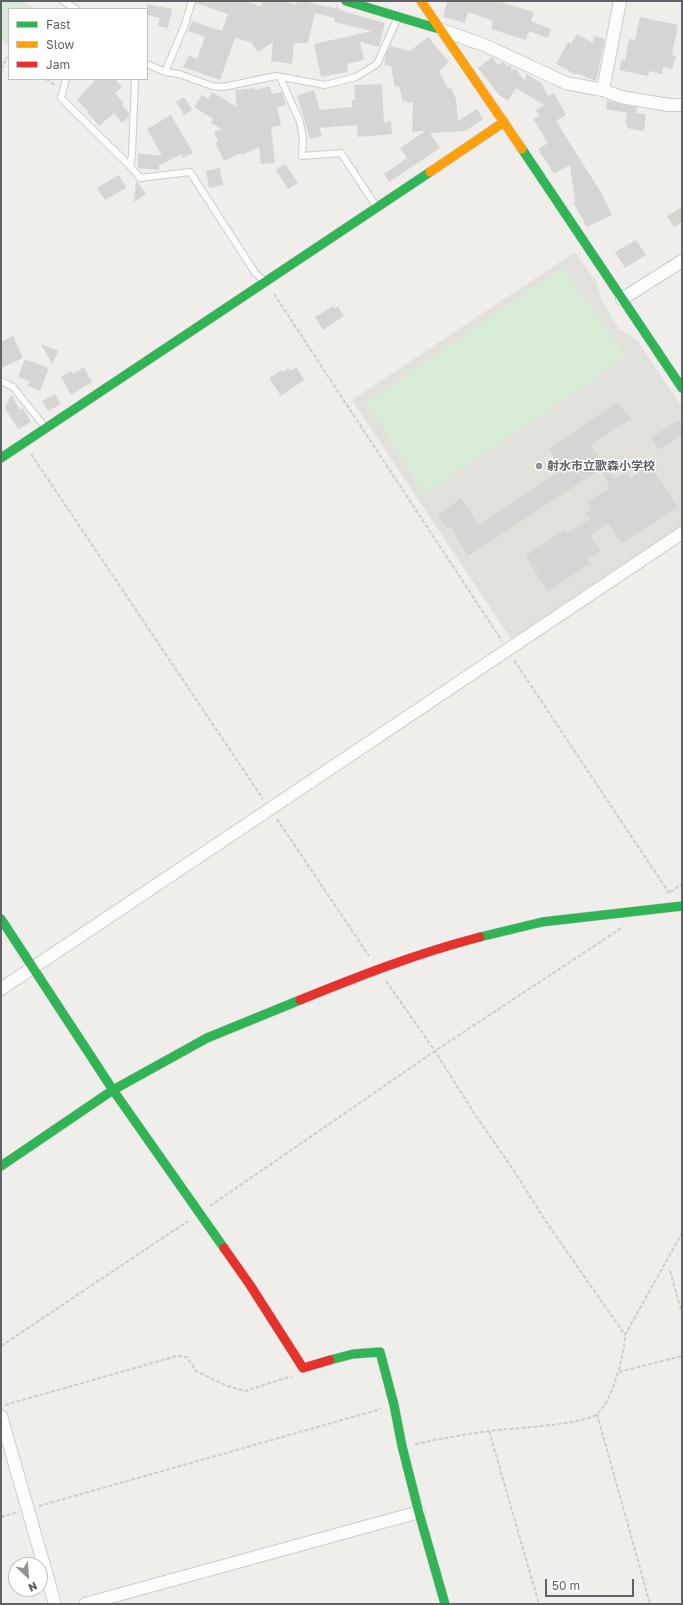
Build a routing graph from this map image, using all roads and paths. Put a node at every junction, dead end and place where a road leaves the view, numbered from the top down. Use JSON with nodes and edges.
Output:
{"nodes":[{"id":1,"x":63,"y":1,"type":"edge"},
{"id":2,"x":192,"y":1,"type":"edge"},
{"id":3,"x":346,"y":1,"type":"edge"},
{"id":4,"x":421,"y":1,"type":"edge"},
{"id":5,"x":620,"y":1,"type":"edge"},
{"id":6,"x":74,"y":8,"type":"edge"},
{"id":7,"x":399,"y":16,"type":"junction"},
{"id":8,"x":439,"y":30,"type":"junction"},
{"id":9,"x":8,"y":58,"type":"edge"},
{"id":10,"x":148,"y":64,"type":"edge"},
{"id":11,"x":1,"y":69,"type":"edge"},
{"id":12,"x":165,"y":72,"type":"junction"},
{"id":13,"x":280,"y":77,"type":"junction"},
{"id":14,"x":66,"y":80,"type":"edge"},
{"id":15,"x":135,"y":80,"type":"edge"},
{"id":16,"x":603,"y":90,"type":"junction"},
{"id":17,"x":682,"y":105,"type":"edge"},
{"id":18,"x":504,"y":122,"type":"junction"},
{"id":19,"x":130,"y":166,"type":"junction"},
{"id":20,"x":377,"y":207,"type":"junction"},
{"id":21,"x":682,"y":261,"type":"edge"},
{"id":22,"x":266,"y":282,"type":"junction"},
{"id":23,"x":622,"y":299,"type":"junction"},
{"id":24,"x":1,"y":381,"type":"edge"},
{"id":25,"x":682,"y":388,"type":"edge"},
{"id":26,"x":46,"y":428,"type":"junction"},
{"id":27,"x":24,"y":443,"type":"junction"},
{"id":28,"x":1,"y":458,"type":"edge"},
{"id":29,"x":682,"y":533,"type":"edge"},
{"id":30,"x":507,"y":650,"type":"junction"},
{"id":31,"x":270,"y":809,"type":"junction"},
{"id":32,"x":682,"y":884,"type":"edge"},
{"id":33,"x":682,"y":906,"type":"edge"},
{"id":34,"x":1,"y":919,"type":"edge"},
{"id":35,"x":627,"y":924,"type":"dead end"},
{"id":36,"x":33,"y":967,"type":"junction"},
{"id":37,"x":377,"y":969,"type":"junction"},
{"id":38,"x":1,"y":989,"type":"edge"},
{"id":39,"x":435,"y":1051,"type":"junction"},
{"id":40,"x":113,"y":1090,"type":"junction"},
{"id":41,"x":1,"y":1166,"type":"edge"},
{"id":42,"x":199,"y":1214,"type":"junction"},
{"id":43,"x":682,"y":1233,"type":"edge"},
{"id":44,"x":670,"y":1271,"type":"dead end"},
{"id":45,"x":682,"y":1313,"type":"edge"},
{"id":46,"x":625,"y":1335,"type":"junction"},
{"id":47,"x":1,"y":1346,"type":"edge"},
{"id":48,"x":682,"y":1356,"type":"edge"},
{"id":49,"x":303,"y":1368,"type":"junction"},
{"id":50,"x":619,"y":1372,"type":"junction"},
{"id":51,"x":394,"y":1405,"type":"junction"},
{"id":52,"x":1,"y":1406,"type":"edge"},
{"id":53,"x":597,"y":1414,"type":"junction"},
{"id":54,"x":1,"y":1416,"type":"edge"},
{"id":55,"x":490,"y":1431,"type":"junction"},
{"id":56,"x":402,"y":1446,"type":"junction"},
{"id":57,"x":28,"y":1509,"type":"junction"},
{"id":58,"x":419,"y":1512,"type":"junction"},
{"id":59,"x":1,"y":1517,"type":"edge"},
{"id":60,"x":55,"y":1604,"type":"edge"},
{"id":61,"x":84,"y":1604,"type":"edge"},
{"id":62,"x":445,"y":1604,"type":"edge"},
{"id":63,"x":539,"y":1604,"type":"edge"},
{"id":64,"x":650,"y":1604,"type":"edge"}],
"edges":[{"from":1,"to":6,"type":"lane"},
{"from":2,"to":12,"type":"lane"},
{"from":3,"to":7,"type":"street"},
{"from":4,"to":8,"type":"street"},
{"from":5,"to":16,"type":"street"},
{"from":7,"to":8,"type":"street"},
{"from":7,"to":13,"type":"lane"},
{"from":8,"to":16,"type":"street"},
{"from":8,"to":18,"type":"street"},
{"from":9,"to":11,"type":"path"},
{"from":10,"to":12,"type":"lane"},
{"from":12,"to":13,"type":"lane"},
{"from":13,"to":20,"type":"lane"},
{"from":14,"to":19,"type":"lane"},
{"from":15,"to":19,"type":"lane"},
{"from":16,"to":17,"type":"street"},
{"from":18,"to":20,"type":"street"},
{"from":18,"to":23,"type":"street"},
{"from":19,"to":22,"type":"lane"},
{"from":20,"to":22,"type":"street"},
{"from":21,"to":23,"type":"street"},
{"from":22,"to":26,"type":"street"},
{"from":22,"to":30,"type":"path"},
{"from":23,"to":25,"type":"street"},
{"from":24,"to":26,"type":"lane"},
{"from":26,"to":27,"type":"street"},
{"from":27,"to":28,"type":"street"},
{"from":27,"to":31,"type":"path"},
{"from":29,"to":30,"type":"street"},
{"from":30,"to":31,"type":"street"},
{"from":30,"to":32,"type":"path"},
{"from":31,"to":36,"type":"street"},
{"from":31,"to":37,"type":"path"},
{"from":33,"to":37,"type":"street"},
{"from":34,"to":36,"type":"street"},
{"from":35,"to":39,"type":"path"},
{"from":36,"to":38,"type":"street"},
{"from":36,"to":40,"type":"street"},
{"from":37,"to":39,"type":"path"},
{"from":37,"to":40,"type":"street"},
{"from":39,"to":42,"type":"path"},
{"from":39,"to":46,"type":"path"},
{"from":40,"to":41,"type":"street"},
{"from":40,"to":42,"type":"street"},
{"from":42,"to":47,"type":"path"},
{"from":42,"to":49,"type":"street"},
{"from":43,"to":46,"type":"path"},
{"from":44,"to":45,"type":"path"},
{"from":46,"to":50,"type":"path"},
{"from":48,"to":50,"type":"path"},
{"from":49,"to":51,"type":"street"},
{"from":49,"to":52,"type":"path"},
{"from":50,"to":53,"type":"path"},
{"from":51,"to":56,"type":"street"},
{"from":51,"to":57,"type":"path"},
{"from":53,"to":55,"type":"path"},
{"from":53,"to":64,"type":"path"},
{"from":54,"to":57,"type":"street"},
{"from":55,"to":56,"type":"path"},
{"from":55,"to":63,"type":"path"},
{"from":56,"to":58,"type":"street"},
{"from":57,"to":59,"type":"path"},
{"from":57,"to":60,"type":"street"},
{"from":58,"to":61,"type":"street"},
{"from":58,"to":62,"type":"street"}]}
